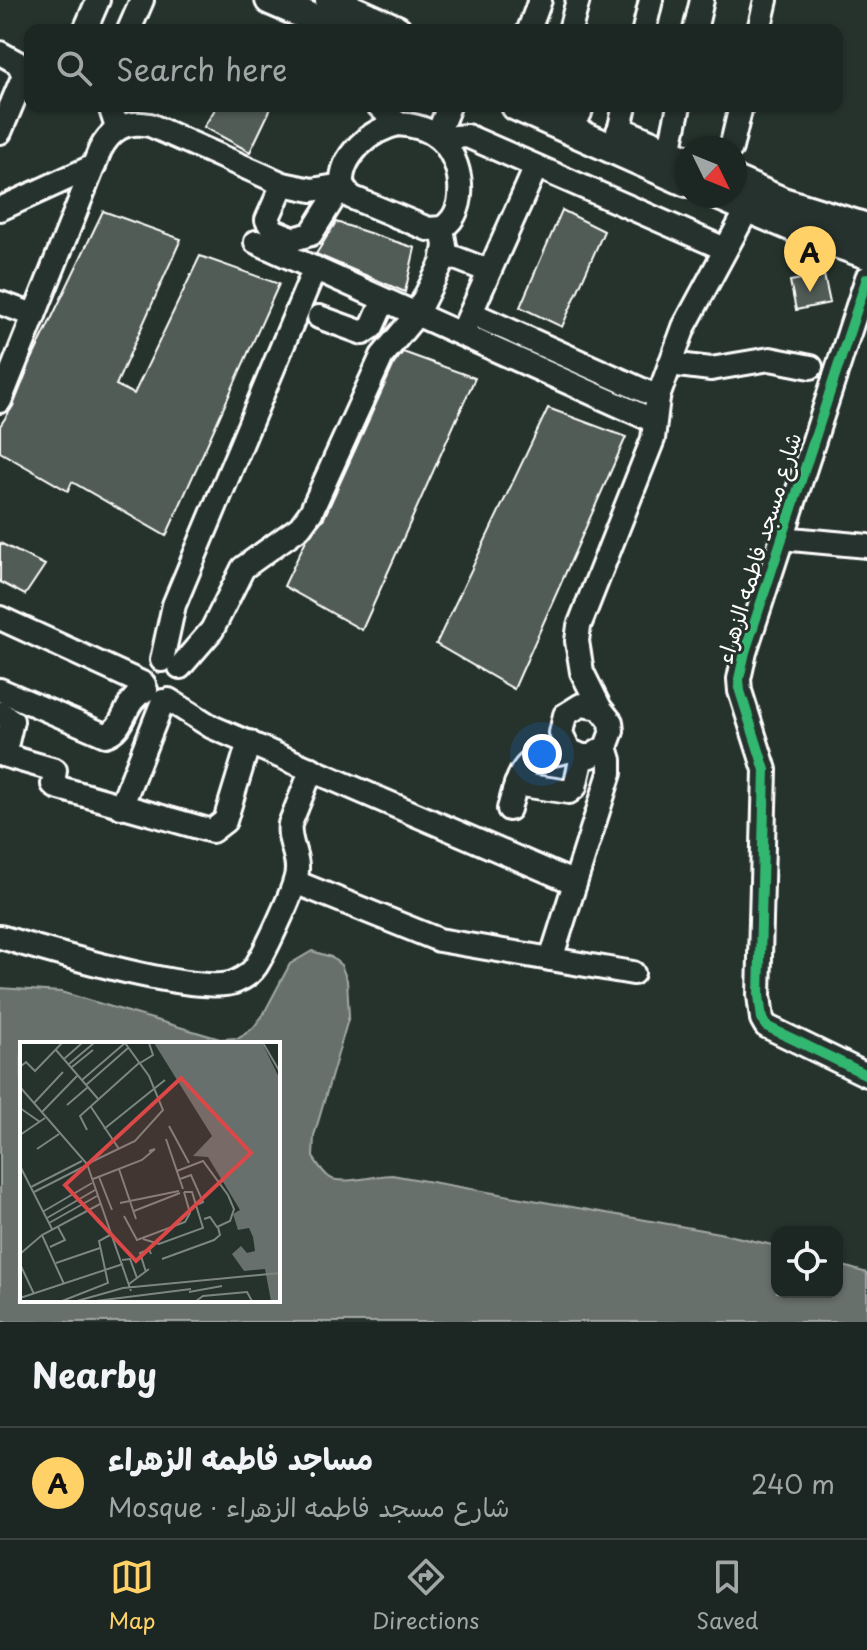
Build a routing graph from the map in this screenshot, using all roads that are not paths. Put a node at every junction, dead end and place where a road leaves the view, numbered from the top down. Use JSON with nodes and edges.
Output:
{"nodes":[{"id":1,"x":98,"y":0,"type":"edge"},
{"id":2,"x":142,"y":0,"type":"edge"},
{"id":3,"x":270,"y":0,"type":"edge"},
{"id":4,"x":330,"y":0,"type":"edge"},
{"id":5,"x":540,"y":0,"type":"edge"},
{"id":6,"x":578,"y":0,"type":"edge"},
{"id":7,"x":651,"y":0,"type":"edge"},
{"id":8,"x":702,"y":0,"type":"edge"},
{"id":9,"x":766,"y":0,"type":"edge"},
{"id":10,"x":88,"y":24,"type":"edge"},
{"id":11,"x":132,"y":24,"type":"edge"},
{"id":12,"x":326,"y":24,"type":"edge"},
{"id":13,"x":384,"y":24,"type":"edge"},
{"id":14,"x":531,"y":24,"type":"edge"},
{"id":15,"x":572,"y":24,"type":"edge"},
{"id":16,"x":645,"y":24,"type":"edge"},
{"id":17,"x":696,"y":24,"type":"edge"},
{"id":18,"x":760,"y":24,"type":"edge"},
{"id":19,"x":0,"y":53,"type":"edge"},
{"id":20,"x":112,"y":112,"type":"edge"},
{"id":21,"x":385,"y":112,"type":"edge"},
{"id":22,"x":436,"y":112,"type":"edge"},
{"id":23,"x":447,"y":112,"type":"edge"},
{"id":24,"x":530,"y":112,"type":"edge"},
{"id":25,"x":593,"y":112,"type":"edge"},
{"id":26,"x":679,"y":112,"type":"edge"},
{"id":27,"x":740,"y":112,"type":"edge"},
{"id":28,"x":618,"y":118,"type":"edge"},
{"id":29,"x":398,"y":124,"type":"junction"},
{"id":30,"x":117,"y":128,"type":"junction"},
{"id":31,"x":0,"y":132,"type":"edge"},
{"id":32,"x":678,"y":136,"type":"edge"},
{"id":33,"x":734,"y":136,"type":"edge"},
{"id":34,"x":437,"y":137,"type":"junction"},
{"id":35,"x":675,"y":154,"type":"edge"},
{"id":36,"x":94,"y":166,"type":"junction"},
{"id":37,"x":536,"y":167,"type":"junction"},
{"id":38,"x":675,"y":177,"type":"edge"},
{"id":39,"x":283,"y":184,"type":"junction"},
{"id":40,"x":342,"y":185,"type":"junction"},
{"id":41,"x":747,"y":186,"type":"edge"},
{"id":42,"x":748,"y":208,"type":"joint"},
{"id":43,"x":0,"y":209,"type":"edge"},
{"id":44,"x":442,"y":228,"type":"junction"},
{"id":45,"x":867,"y":228,"type":"edge"},
{"id":46,"x":256,"y":242,"type":"dead end"},
{"id":47,"x":725,"y":249,"type":"junction"},
{"id":48,"x":445,"y":254,"type":"junction"},
{"id":49,"x":867,"y":254,"type":"edge"},
{"id":50,"x":315,"y":268,"type":"junction"},
{"id":51,"x":489,"y":271,"type":"junction"},
{"id":52,"x":867,"y":278,"type":"edge"},
{"id":53,"x":384,"y":300,"type":"junction"},
{"id":54,"x":0,"y":303,"type":"edge"},
{"id":55,"x":471,"y":313,"type":"junction"},
{"id":56,"x":34,"y":315,"type":"junction"},
{"id":57,"x":416,"y":315,"type":"junction"},
{"id":58,"x":319,"y":317,"type":"dead end"},
{"id":59,"x":461,"y":335,"type":"junction"},
{"id":60,"x":670,"y":364,"type":"junction"},
{"id":61,"x":811,"y":367,"type":"dead end"},
{"id":62,"x":658,"y":397,"type":"junction"},
{"id":63,"x":0,"y":401,"type":"edge"},
{"id":64,"x":654,"y":421,"type":"junction"},
{"id":65,"x":781,"y":538,"type":"junction"},
{"id":66,"x":867,"y":546,"type":"edge"},
{"id":67,"x":0,"y":618,"type":"edge"},
{"id":68,"x":171,"y":664,"type":"junction"},
{"id":69,"x":0,"y":690,"type":"edge"},
{"id":70,"x":156,"y":694,"type":"junction"},
{"id":71,"x":600,"y":708,"type":"junction"},
{"id":72,"x":0,"y":713,"type":"edge"},
{"id":73,"x":249,"y":742,"type":"junction"},
{"id":74,"x":606,"y":747,"type":"junction"},
{"id":75,"x":576,"y":753,"type":"junction"},
{"id":76,"x":2,"y":754,"type":"edge"},
{"id":77,"x":312,"y":769,"type":"junction"},
{"id":78,"x":516,"y":784,"type":"junction"},
{"id":79,"x":121,"y":807,"type":"junction"},
{"id":80,"x":509,"y":809,"type":"dead end"},
{"id":81,"x":295,"y":882,"type":"junction"},
{"id":82,"x":575,"y":883,"type":"junction"},
{"id":83,"x":0,"y":937,"type":"edge"},
{"id":84,"x":551,"y":959,"type":"junction"},
{"id":85,"x":633,"y":973,"type":"dead end"},
{"id":86,"x":867,"y":1075,"type":"edge"}],
"edges":[{"from":1,"to":10,"type":"street"},
{"from":2,"to":11,"type":"street"},
{"from":3,"to":12,"type":"main road"},
{"from":4,"to":13,"type":"main road"},
{"from":5,"to":14,"type":"street"},
{"from":6,"to":15,"type":"street"},
{"from":7,"to":16,"type":"street"},
{"from":8,"to":17,"type":"street"},
{"from":9,"to":18,"type":"street"},
{"from":19,"to":31,"type":"street"},
{"from":20,"to":30,"type":"street"},
{"from":21,"to":29,"type":"street"},
{"from":22,"to":34,"type":"street"},
{"from":23,"to":34,"type":"street"},
{"from":24,"to":38,"type":"main road"},
{"from":25,"to":28,"type":"main road"},
{"from":26,"to":32,"type":"street"},
{"from":27,"to":33,"type":"street"},
{"from":28,"to":35,"type":"main road"},
{"from":29,"to":34,"type":"street"},
{"from":29,"to":40,"type":"street"},
{"from":30,"to":36,"type":"street"},
{"from":30,"to":39,"type":"street"},
{"from":34,"to":37,"type":"street"},
{"from":34,"to":44,"type":"street"},
{"from":36,"to":43,"type":"street"},
{"from":36,"to":56,"type":"street"},
{"from":37,"to":47,"type":"street"},
{"from":37,"to":51,"type":"street"},
{"from":39,"to":40,"type":"street"},
{"from":39,"to":40,"type":"street"},
{"from":40,"to":44,"type":"street"},
{"from":41,"to":45,"type":"main road"},
{"from":42,"to":47,"type":"street"},
{"from":42,"to":49,"type":"main road"},
{"from":44,"to":48,"type":"street"},
{"from":46,"to":50,"type":"street"},
{"from":47,"to":60,"type":"street"},
{"from":48,"to":51,"type":"street"},
{"from":48,"to":57,"type":"street"},
{"from":50,"to":53,"type":"street"},
{"from":50,"to":68,"type":"street"},
{"from":51,"to":55,"type":"street"},
{"from":52,"to":65,"type":"street","name":"شارع مسجد فاطمه الزهراء"},
{"from":53,"to":57,"type":"street"},
{"from":53,"to":58,"type":"street"},
{"from":54,"to":56,"type":"street"},
{"from":55,"to":59,"type":"street"},
{"from":55,"to":62,"type":"street"},
{"from":56,"to":63,"type":"street"},
{"from":57,"to":59,"type":"street"},
{"from":57,"to":68,"type":"street"},
{"from":59,"to":64,"type":"street"},
{"from":60,"to":61,"type":"street"},
{"from":60,"to":62,"type":"street"},
{"from":62,"to":64,"type":"street"},
{"from":64,"to":71,"type":"street"},
{"from":65,"to":66,"type":"street"},
{"from":65,"to":86,"type":"street","name":"شارع مسجد فاطمه الزهراء"},
{"from":67,"to":70,"type":"street"},
{"from":68,"to":70,"type":"street"},
{"from":68,"to":70,"type":"street"},
{"from":69,"to":70,"type":"street"},
{"from":70,"to":73,"type":"street"},
{"from":70,"to":79,"type":"street"},
{"from":71,"to":74,"type":"street"},
{"from":71,"to":75,"type":"street"},
{"from":72,"to":76,"type":"street"},
{"from":73,"to":77,"type":"street"},
{"from":73,"to":79,"type":"street"},
{"from":74,"to":75,"type":"street"},
{"from":74,"to":82,"type":"street"},
{"from":75,"to":78,"type":"street"},
{"from":75,"to":78,"type":"street"},
{"from":76,"to":79,"type":"street"},
{"from":77,"to":81,"type":"street"},
{"from":77,"to":82,"type":"street"},
{"from":78,"to":80,"type":"street"},
{"from":81,"to":83,"type":"street"},
{"from":81,"to":84,"type":"street"},
{"from":82,"to":84,"type":"street"},
{"from":84,"to":85,"type":"street"}]}
